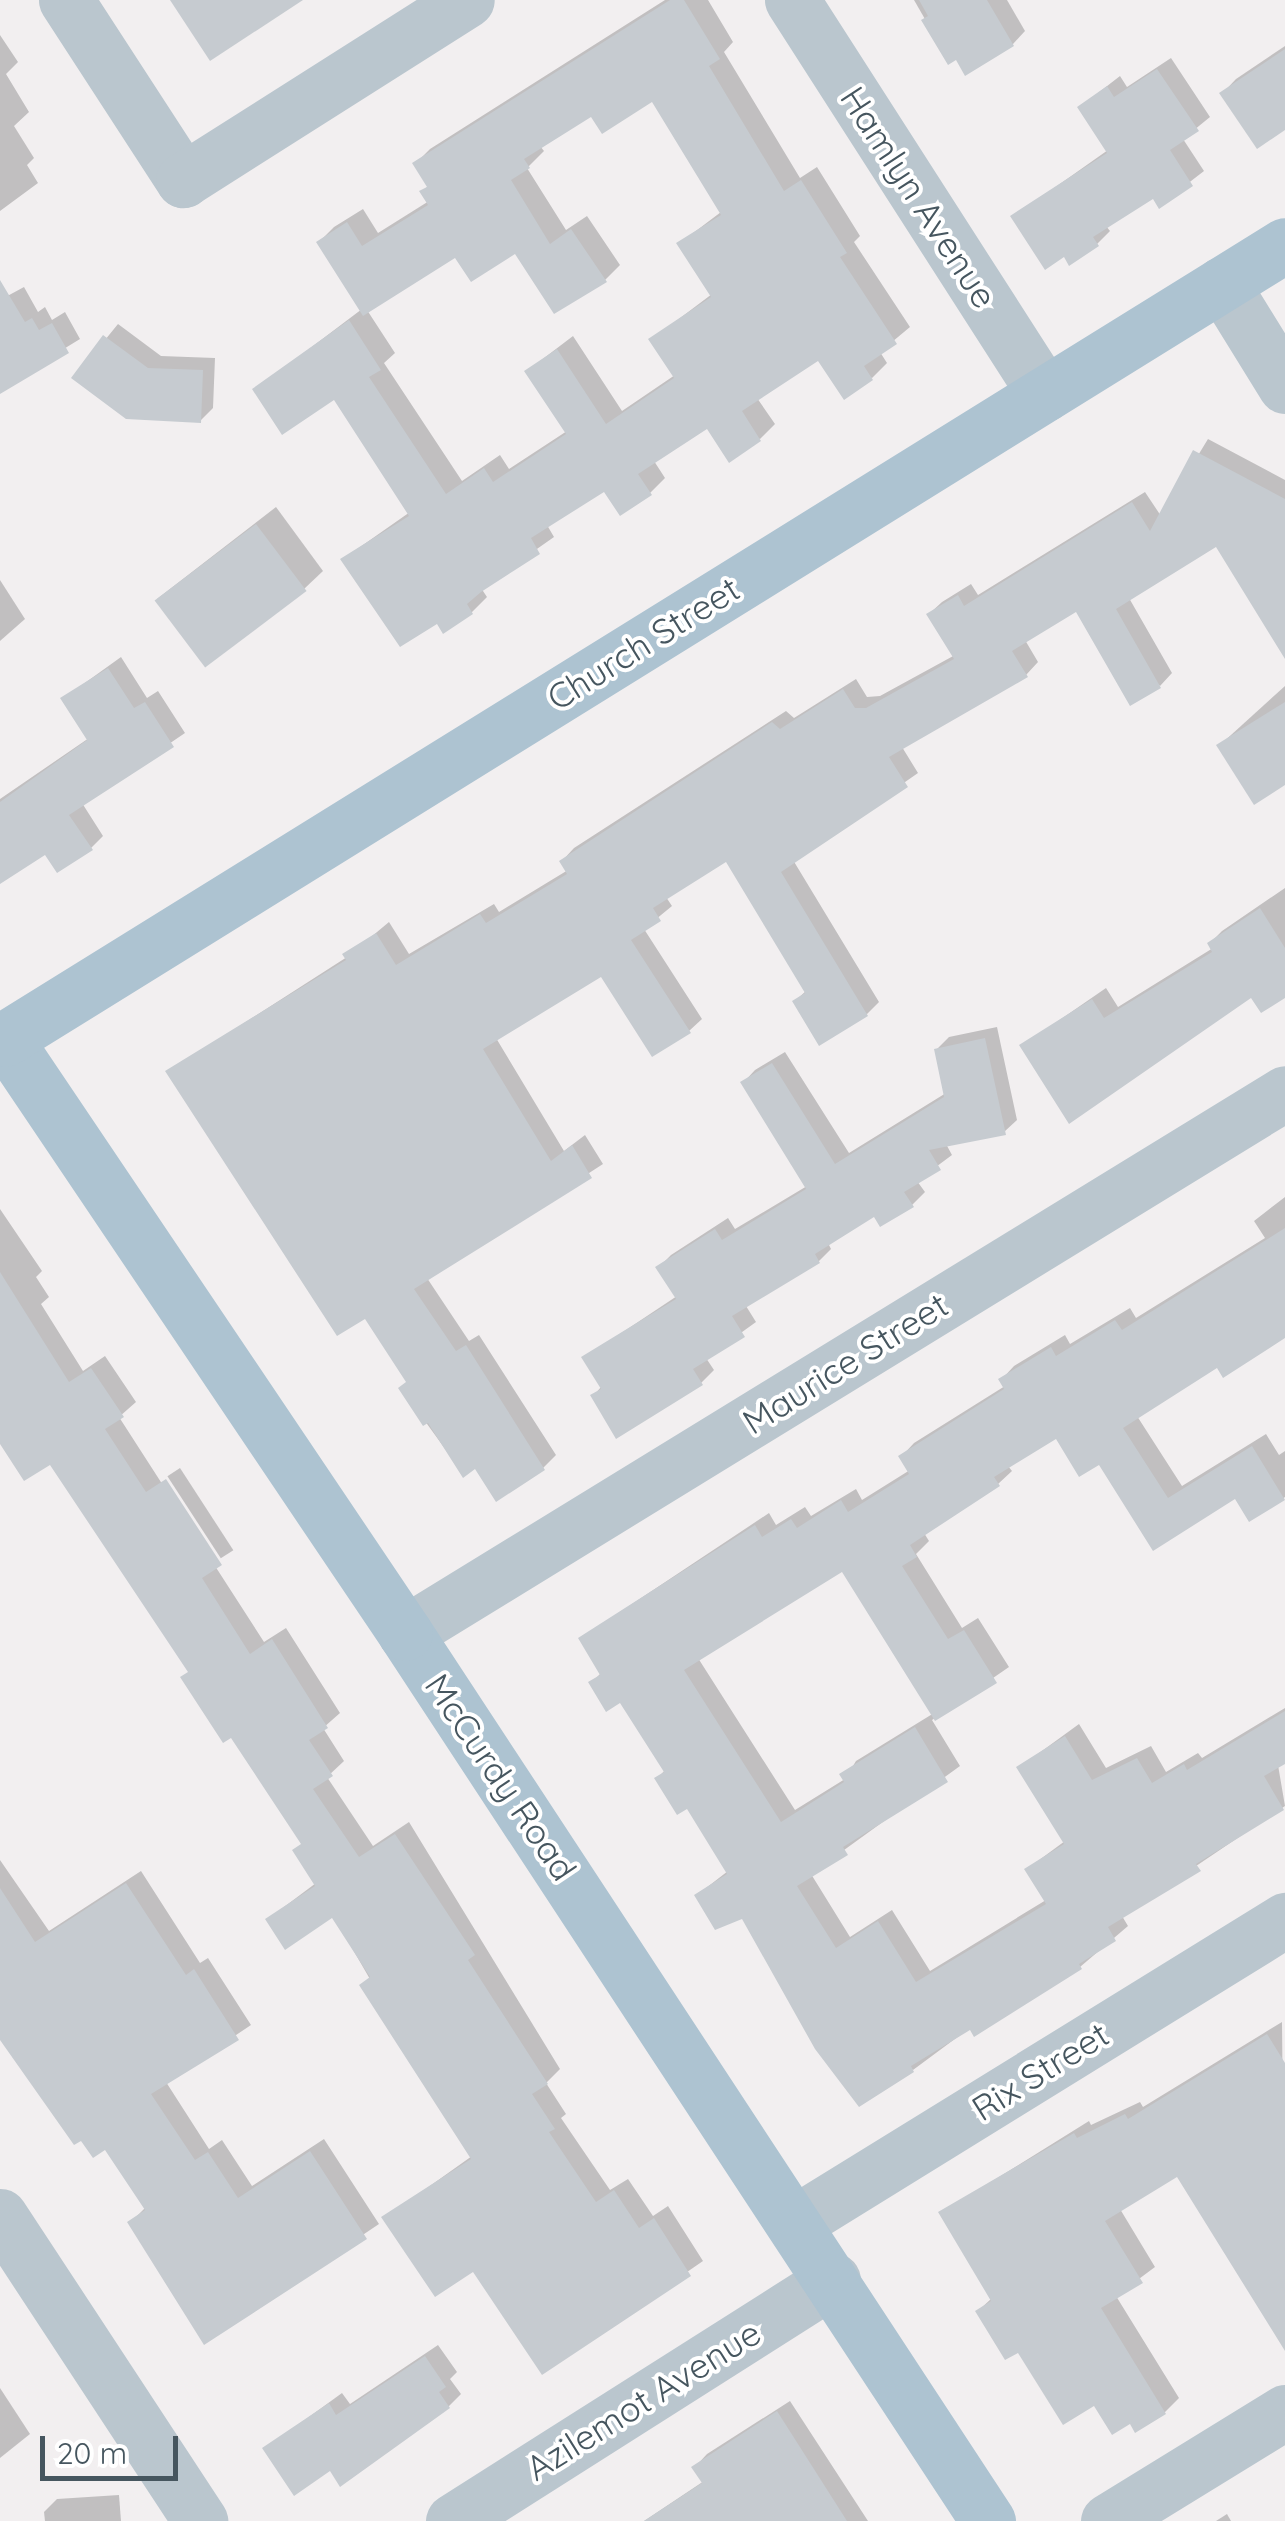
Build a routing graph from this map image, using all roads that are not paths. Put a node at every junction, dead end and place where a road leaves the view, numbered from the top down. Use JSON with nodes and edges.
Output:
{"nodes":[{"id":1,"x":66,"y":0,"type":"edge"},
{"id":2,"x":467,"y":0,"type":"edge"},
{"id":3,"x":792,"y":0,"type":"edge"},
{"id":4,"x":1285,"y":245,"type":"edge"},
{"id":5,"x":1222,"y":284,"type":"junction"},
{"id":6,"x":1285,"y":386,"type":"edge"},
{"id":7,"x":1046,"y":394,"type":"junction"},
{"id":8,"x":2,"y":1038,"type":"edge"},
{"id":9,"x":1285,"y":1093,"type":"edge"},
{"id":10,"x":405,"y":1633,"type":"junction"},
{"id":11,"x":1285,"y":1920,"type":"edge"},
{"id":12,"x":0,"y":2216,"type":"edge"},
{"id":13,"x":796,"y":2222,"type":"junction"},
{"id":14,"x":833,"y":2280,"type":"junction"},
{"id":15,"x":1285,"y":2412,"type":"edge"},
{"id":16,"x":200,"y":2521,"type":"edge"},
{"id":17,"x":453,"y":2521,"type":"edge"},
{"id":18,"x":988,"y":2521,"type":"edge"},
{"id":19,"x":1108,"y":2521,"type":"edge"}],
"edges":[{"from":1,"to":2,"type":"street"},
{"from":3,"to":7,"type":"street","name":"Hamlyn Avenue"},
{"from":4,"to":5,"type":"main road","name":"Church Street"},
{"from":5,"to":6,"type":"street"},
{"from":5,"to":7,"type":"main road","name":"Church Street"},
{"from":7,"to":8,"type":"main road","name":"Church Street"},
{"from":8,"to":10,"type":"main road","name":"McCurdy Road"},
{"from":9,"to":10,"type":"street","name":"Maurice Street"},
{"from":10,"to":13,"type":"main road","name":"McCurdy Road"},
{"from":11,"to":13,"type":"street","name":"Rix Street"},
{"from":12,"to":16,"type":"street"},
{"from":13,"to":14,"type":"main road","name":"McCurdy Road"},
{"from":14,"to":17,"type":"street","name":"Azilemot Avenue"},
{"from":14,"to":18,"type":"main road","name":"McCurdy Road"},
{"from":15,"to":19,"type":"street"}]}
